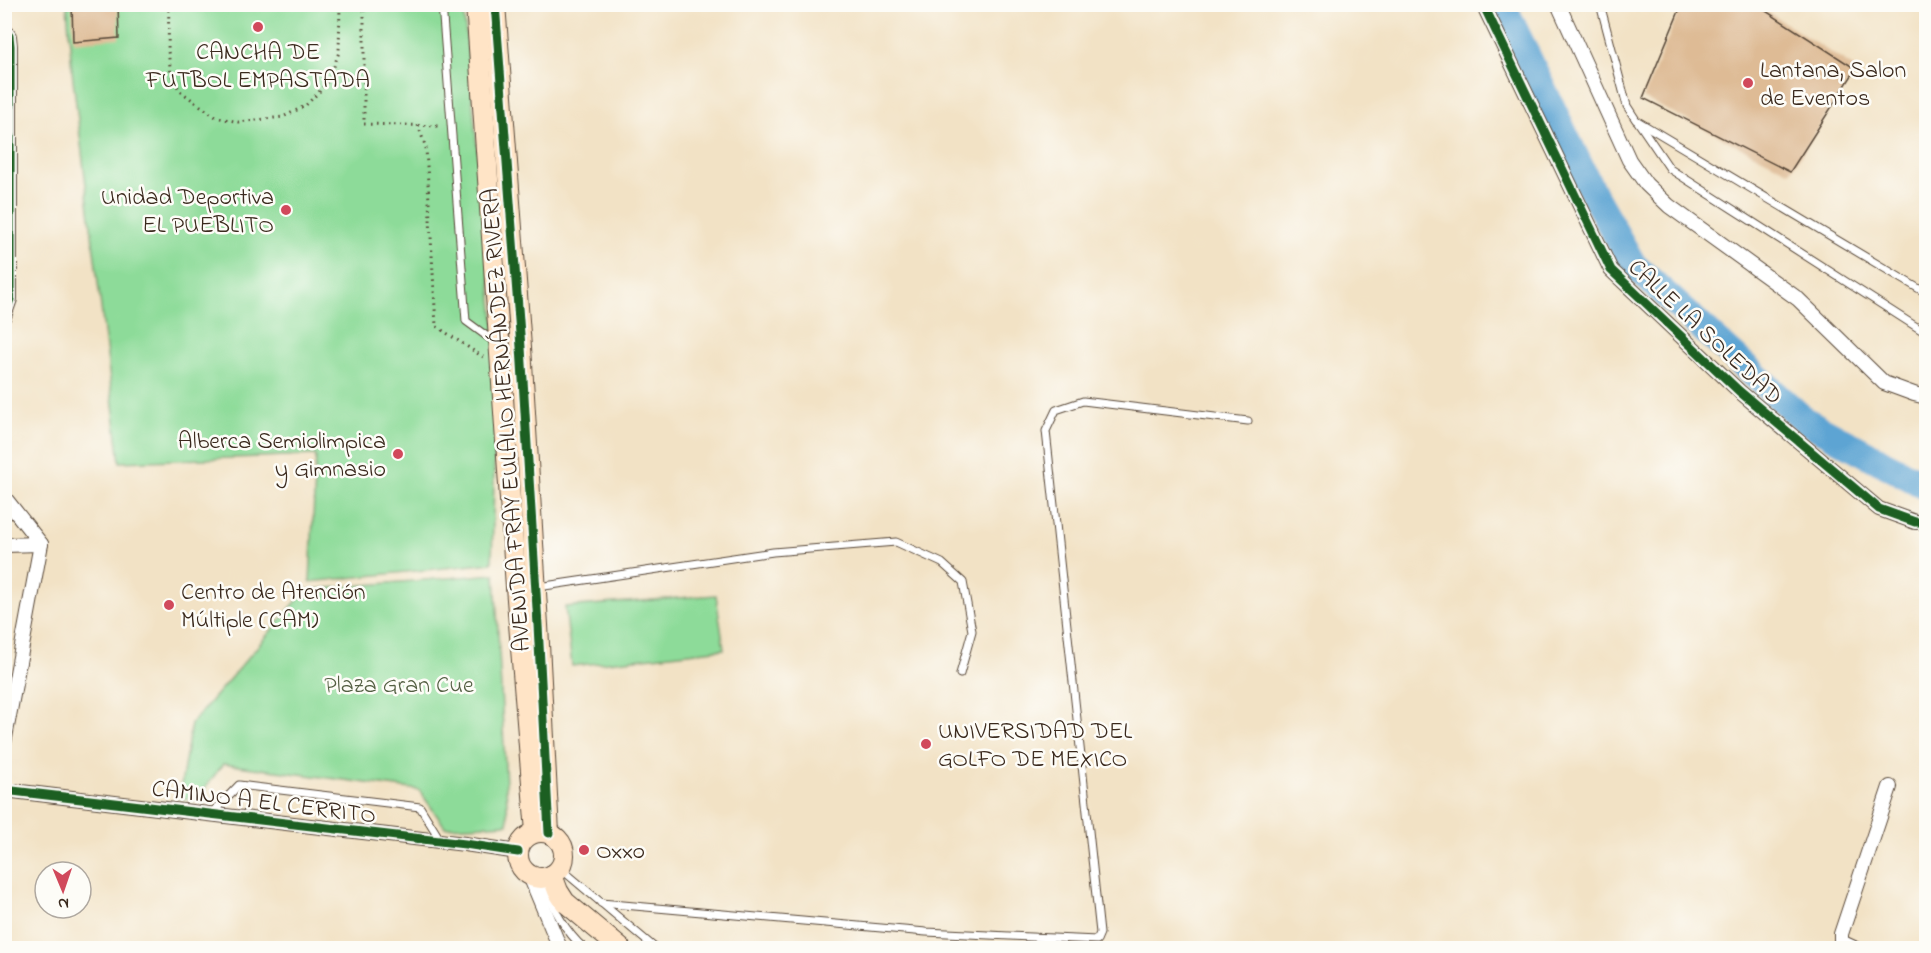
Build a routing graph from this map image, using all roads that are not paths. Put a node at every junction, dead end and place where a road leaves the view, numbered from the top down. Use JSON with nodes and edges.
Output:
{"nodes":[{"id":1,"x":442,"y":4,"type":"edge"},
{"id":2,"x":476,"y":4,"type":"edge"},
{"id":3,"x":495,"y":4,"type":"edge"},
{"id":4,"x":1483,"y":4,"type":"edge"},
{"id":5,"x":1558,"y":4,"type":"edge"},
{"id":6,"x":1603,"y":6,"type":"edge"},
{"id":7,"x":4,"y":30,"type":"edge"},
{"id":8,"x":1636,"y":120,"type":"junction"},
{"id":9,"x":1926,"y":293,"type":"edge"},
{"id":10,"x":4,"y":316,"type":"edge"},
{"id":11,"x":1926,"y":333,"type":"edge"},
{"id":12,"x":501,"y":347,"type":"junction"},
{"id":13,"x":521,"y":347,"type":"junction"},
{"id":14,"x":1926,"y":397,"type":"edge"},
{"id":15,"x":1248,"y":421,"type":"dead end"},
{"id":16,"x":4,"y":497,"type":"edge"},
{"id":17,"x":1926,"y":522,"type":"edge"},
{"id":18,"x":42,"y":544,"type":"junction"},
{"id":19,"x":4,"y":545,"type":"edge"},
{"id":20,"x":536,"y":587,"type":"junction"},
{"id":21,"x":960,"y":674,"type":"dead end"},
{"id":22,"x":4,"y":743,"type":"edge"},
{"id":23,"x":1890,"y":787,"type":"dead end"},
{"id":24,"x":4,"y":790,"type":"edge"},
{"id":25,"x":211,"y":814,"type":"junction"},
{"id":26,"x":542,"y":833,"type":"junction"},
{"id":27,"x":441,"y":841,"type":"junction"},
{"id":28,"x":518,"y":852,"type":"junction"},
{"id":29,"x":548,"y":878,"type":"junction"},
{"id":30,"x":601,"y":903,"type":"junction"},
{"id":31,"x":560,"y":948,"type":"edge"},
{"id":32,"x":584,"y":948,"type":"edge"},
{"id":33,"x":620,"y":948,"type":"edge"},
{"id":34,"x":655,"y":948,"type":"edge"},
{"id":35,"x":1854,"y":948,"type":"edge"}],
"edges":[{"from":1,"to":12,"type":"lane"},
{"from":2,"to":12,"type":"street","name":"AVENIDA FRAY EULALIO HERNÁNDEZ RIVERA"},
{"from":3,"to":13,"type":"street","name":"AVENIDA FRAY EULALIO HERNÁNDEZ RIVERA"},
{"from":4,"to":17,"type":"street","name":"CALLE LA SOLEDAD"},
{"from":5,"to":14,"type":"street"},
{"from":6,"to":8,"type":"lane"},
{"from":7,"to":10,"type":"street"},
{"from":8,"to":9,"type":"lane"},
{"from":8,"to":11,"type":"lane"},
{"from":12,"to":13,"type":"lane"},
{"from":12,"to":26,"type":"street","name":"AVENIDA FRAY EULALIO HERNÁNDEZ RIVERA"},
{"from":13,"to":20,"type":"street","name":"AVENIDA FRAY EULALIO HERNÁNDEZ RIVERA"},
{"from":15,"to":30,"type":"lane"},
{"from":16,"to":18,"type":"street"},
{"from":18,"to":19,"type":"street"},
{"from":18,"to":22,"type":"street"},
{"from":20,"to":21,"type":"lane"},
{"from":20,"to":26,"type":"street","name":"AVENIDA FRAY EULALIO HERNÁNDEZ RIVERA"},
{"from":23,"to":35,"type":"street"},
{"from":24,"to":25,"type":"street","name":"CAMINO A EL CERRITO"},
{"from":25,"to":27,"type":"street","name":"CAMINO A EL CERRITO"},
{"from":25,"to":27,"type":"lane"},
{"from":26,"to":28,"type":"street"},
{"from":26,"to":29,"type":"street"},
{"from":27,"to":28,"type":"street","name":"CAMINO A EL CERRITO"},
{"from":28,"to":29,"type":"street"},
{"from":29,"to":30,"type":"lane"},
{"from":29,"to":31,"type":"street"},
{"from":29,"to":32,"type":"lane"},
{"from":29,"to":33,"type":"street"},
{"from":30,"to":34,"type":"lane"}]}
